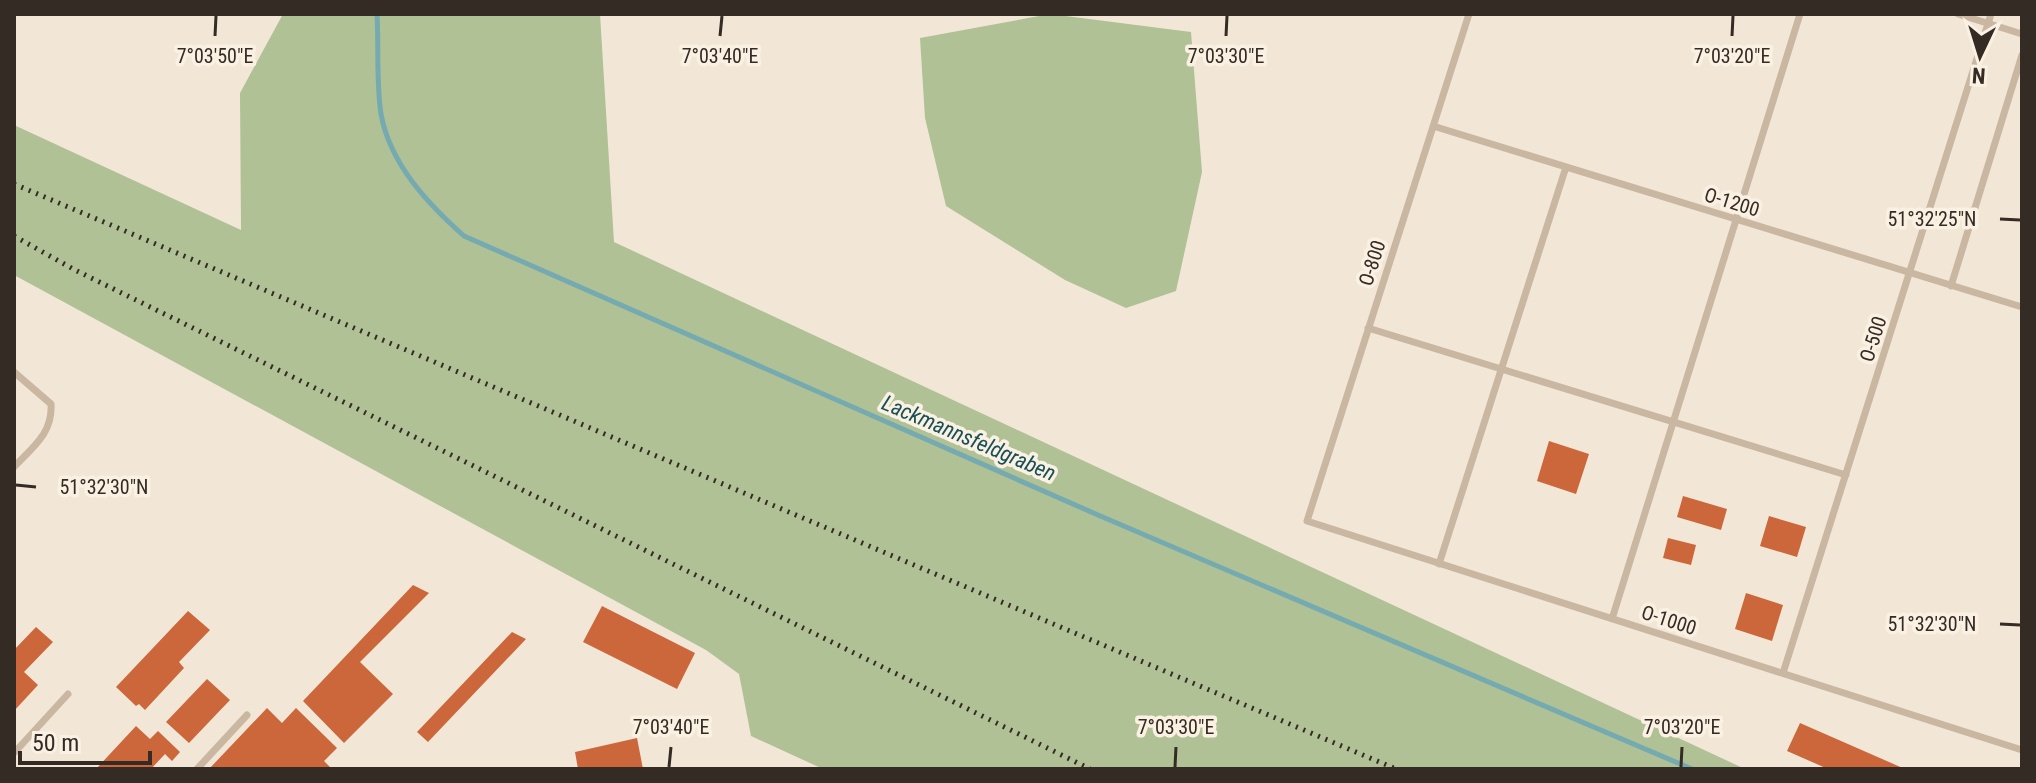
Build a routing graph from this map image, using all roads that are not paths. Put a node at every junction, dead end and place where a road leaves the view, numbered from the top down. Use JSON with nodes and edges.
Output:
{"nodes":[{"id":1,"x":1469,"y":14,"type":"edge"},
{"id":2,"x":1800,"y":14,"type":"edge"},
{"id":3,"x":1958,"y":14,"type":"edge"},
{"id":4,"x":1991,"y":14,"type":"edge"},
{"id":5,"x":1988,"y":23,"type":"junction"},
{"id":6,"x":2022,"y":34,"type":"edge"},
{"id":7,"x":2022,"y":55,"type":"edge"},
{"id":8,"x":1433,"y":126,"type":"junction"},
{"id":9,"x":1566,"y":167,"type":"junction"},
{"id":10,"x":1735,"y":219,"type":"junction"},
{"id":11,"x":1910,"y":273,"type":"junction"},
{"id":12,"x":1951,"y":286,"type":"junction"},
{"id":13,"x":2022,"y":307,"type":"edge"},
{"id":14,"x":1368,"y":328,"type":"junction"},
{"id":15,"x":1501,"y":369,"type":"junction"},
{"id":16,"x":14,"y":372,"type":"edge"},
{"id":17,"x":1673,"y":422,"type":"junction"},
{"id":18,"x":14,"y":467,"type":"edge"},
{"id":19,"x":1846,"y":475,"type":"junction"},
{"id":20,"x":1307,"y":521,"type":"joint"},
{"id":21,"x":1439,"y":564,"type":"junction"},
{"id":22,"x":1612,"y":619,"type":"junction"},
{"id":23,"x":1783,"y":673,"type":"junction"},
{"id":24,"x":68,"y":694,"type":"dead end"},
{"id":25,"x":247,"y":715,"type":"dead end"},
{"id":26,"x":2022,"y":750,"type":"edge"},
{"id":27,"x":14,"y":753,"type":"edge"},
{"id":28,"x":197,"y":769,"type":"edge"}],
"edges":[{"from":1,"to":8,"type":"lane","name":"O-800"},
{"from":2,"to":10,"type":"lane"},
{"from":3,"to":5,"type":"lane"},
{"from":4,"to":5,"type":"lane","name":"O-500"},
{"from":5,"to":6,"type":"lane"},
{"from":5,"to":11,"type":"lane","name":"O-500"},
{"from":7,"to":12,"type":"lane"},
{"from":8,"to":9,"type":"lane","name":"O-1200"},
{"from":8,"to":14,"type":"lane","name":"O-800"},
{"from":9,"to":10,"type":"lane","name":"O-1200"},
{"from":9,"to":15,"type":"lane"},
{"from":10,"to":11,"type":"lane","name":"O-1200"},
{"from":10,"to":17,"type":"lane"},
{"from":11,"to":12,"type":"lane","name":"O-1200"},
{"from":11,"to":19,"type":"lane","name":"O-500"},
{"from":12,"to":13,"type":"lane","name":"O-1200"},
{"from":14,"to":15,"type":"lane"},
{"from":14,"to":20,"type":"lane","name":"O-800"},
{"from":15,"to":17,"type":"lane"},
{"from":15,"to":21,"type":"lane"},
{"from":16,"to":18,"type":"lane"},
{"from":17,"to":19,"type":"lane"},
{"from":17,"to":22,"type":"lane"},
{"from":19,"to":23,"type":"lane","name":"O-500"},
{"from":20,"to":21,"type":"lane","name":"O-1000"},
{"from":21,"to":22,"type":"lane","name":"O-1000"},
{"from":22,"to":23,"type":"lane","name":"O-1000"},
{"from":23,"to":26,"type":"lane","name":"O-1000"},
{"from":24,"to":27,"type":"lane"},
{"from":25,"to":28,"type":"lane"}]}
